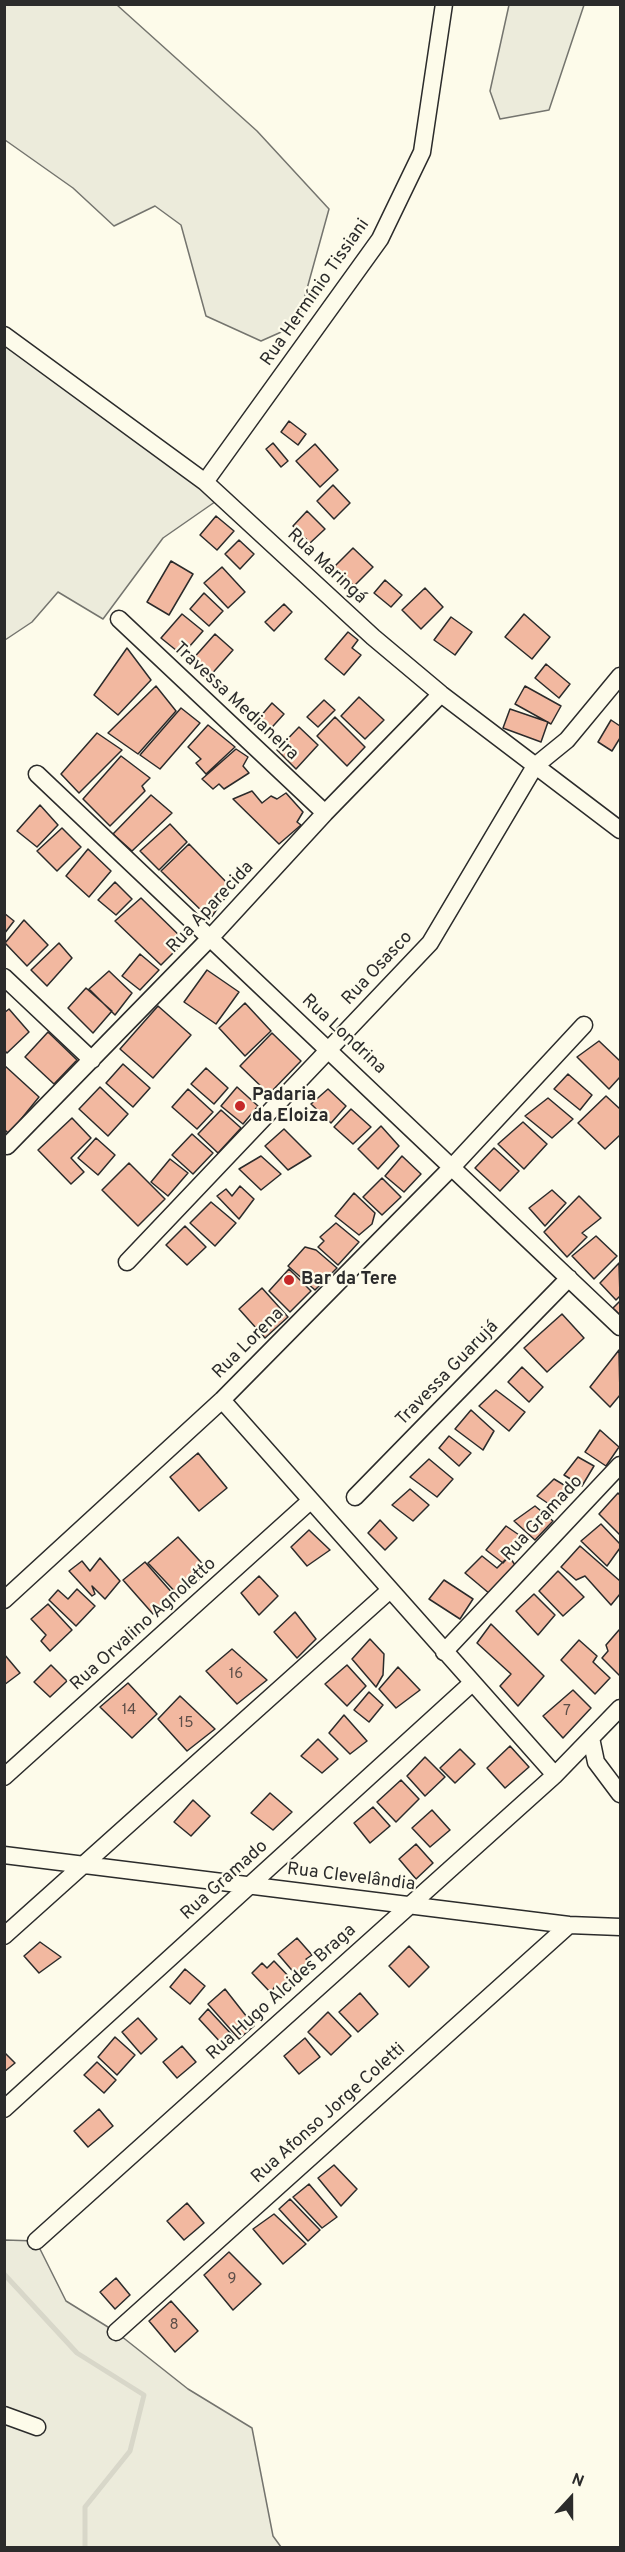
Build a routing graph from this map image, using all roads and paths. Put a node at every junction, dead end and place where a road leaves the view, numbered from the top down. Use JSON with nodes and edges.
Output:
{"nodes":[{"id":1,"x":444,"y":4,"type":"edge"},
{"id":2,"x":4,"y":335,"type":"edge"},
{"id":3,"x":205,"y":482,"type":"junction"},
{"id":4,"x":119,"y":619,"type":"dead end"},
{"id":5,"x":621,"y":676,"type":"edge"},
{"id":6,"x":441,"y":694,"type":"junction"},
{"id":7,"x":536,"y":766,"type":"junction"},
{"id":8,"x":37,"y":774,"type":"dead end"},
{"id":9,"x":325,"y":813,"type":"junction"},
{"id":10,"x":621,"y":830,"type":"edge"},
{"id":11,"x":211,"y":937,"type":"junction"},
{"id":12,"x":4,"y":977,"type":"edge"},
{"id":13,"x":584,"y":1025,"type":"dead end"},
{"id":14,"x":329,"y":1049,"type":"junction"},
{"id":15,"x":92,"y":1060,"type":"junction"},
{"id":16,"x":7,"y":1146,"type":"dead end"},
{"id":17,"x":453,"y":1166,"type":"junction"},
{"id":18,"x":127,"y":1262,"type":"dead end"},
{"id":19,"x":569,"y":1278,"type":"junction"},
{"id":20,"x":621,"y":1327,"type":"edge"},
{"id":21,"x":222,"y":1400,"type":"junction"},
{"id":22,"x":621,"y":1465,"type":"edge"},
{"id":23,"x":355,"y":1497,"type":"dead end"},
{"id":24,"x":309,"y":1502,"type":"junction"},
{"id":25,"x":390,"y":1590,"type":"junction"},
{"id":26,"x":4,"y":1600,"type":"edge"},
{"id":27,"x":444,"y":1652,"type":"junction"},
{"id":28,"x":472,"y":1683,"type":"junction"},
{"id":29,"x":621,"y":1708,"type":"edge"},
{"id":30,"x":591,"y":1738,"type":"junction"},
{"id":31,"x":555,"y":1775,"type":"junction"},
{"id":32,"x":4,"y":1777,"type":"edge"},
{"id":33,"x":621,"y":1794,"type":"edge"},
{"id":34,"x":4,"y":1855,"type":"edge"},
{"id":35,"x":86,"y":1865,"type":"junction"},
{"id":36,"x":250,"y":1885,"type":"junction"},
{"id":37,"x":408,"y":1905,"type":"junction"},
{"id":38,"x":569,"y":1926,"type":"junction"},
{"id":39,"x":621,"y":1927,"type":"edge"},
{"id":40,"x":4,"y":1936,"type":"edge"},
{"id":41,"x":4,"y":2109,"type":"edge"},
{"id":42,"x":36,"y":2241,"type":"dead end"},
{"id":43,"x":116,"y":2332,"type":"dead end"},
{"id":44,"x":4,"y":2415,"type":"edge"},
{"id":45,"x":37,"y":2427,"type":"dead end"}],
"edges":[{"from":1,"to":3,"type":"street","name":"Rua Hermínio Tissiani"},
{"from":2,"to":3,"type":"street","name":"Rua Maringá"},
{"from":3,"to":6,"type":"street","name":"Rua Maringá"},
{"from":4,"to":9,"type":"street","name":"Travessa Medianeira"},
{"from":5,"to":7,"type":"street","name":"Rua Osasco"},
{"from":6,"to":7,"type":"street","name":"Rua Maringá"},
{"from":6,"to":9,"type":"street","name":"Rua Aparecida"},
{"from":7,"to":10,"type":"street","name":"Rua Maringá"},
{"from":7,"to":14,"type":"street","name":"Rua Osasco"},
{"from":8,"to":11,"type":"street","name":"Rua Londrina"},
{"from":9,"to":11,"type":"street","name":"Rua Aparecida"},
{"from":11,"to":14,"type":"street","name":"Rua Londrina"},
{"from":11,"to":15,"type":"street","name":"Rua Aparecida"},
{"from":12,"to":15,"type":"street"},
{"from":13,"to":17,"type":"street","name":"Rua Lorena"},
{"from":14,"to":17,"type":"street","name":"Rua Londrina"},
{"from":14,"to":18,"type":"street","name":"Rua Osasco"},
{"from":15,"to":16,"type":"street","name":"Rua Aparecida"},
{"from":17,"to":19,"type":"street","name":"Rua Londrina"},
{"from":17,"to":21,"type":"street","name":"Rua Lorena"},
{"from":19,"to":20,"type":"street","name":"Rua Londrina"},
{"from":19,"to":23,"type":"street","name":"Travessa Guarujá"},
{"from":21,"to":24,"type":"street"},
{"from":21,"to":26,"type":"street","name":"Rua Lorena"},
{"from":22,"to":27,"type":"street","name":"Rua Gramado"},
{"from":24,"to":25,"type":"street"},
{"from":24,"to":32,"type":"street","name":"Rua Orvalino Agnoletto"},
{"from":25,"to":27,"type":"street"},
{"from":25,"to":35,"type":"street"},
{"from":27,"to":28,"type":"street"},
{"from":28,"to":31,"type":"street"},
{"from":28,"to":36,"type":"street","name":"Rua Gramado"},
{"from":29,"to":30,"type":"street","name":"Rua Hugo Alcides Braga"},
{"from":30,"to":31,"type":"street","name":"Rua Hugo Alcides Braga"},
{"from":30,"to":33,"type":"street"},
{"from":31,"to":37,"type":"street","name":"Rua Hugo Alcides Braga"},
{"from":34,"to":35,"type":"street","name":"Rua Clevelândia"},
{"from":35,"to":36,"type":"street","name":"Rua Clevelândia"},
{"from":35,"to":40,"type":"street"},
{"from":36,"to":37,"type":"street","name":"Rua Clevelândia"},
{"from":36,"to":41,"type":"street","name":"Rua Gramado"},
{"from":37,"to":38,"type":"street","name":"Rua Clevelândia"},
{"from":37,"to":42,"type":"street","name":"Rua Hugo Alcides Braga"},
{"from":38,"to":39,"type":"street","name":"Rua Clevelândia"},
{"from":38,"to":43,"type":"street","name":"Rua Afonso Jorge Coletti"},
{"from":44,"to":45,"type":"street"}]}
